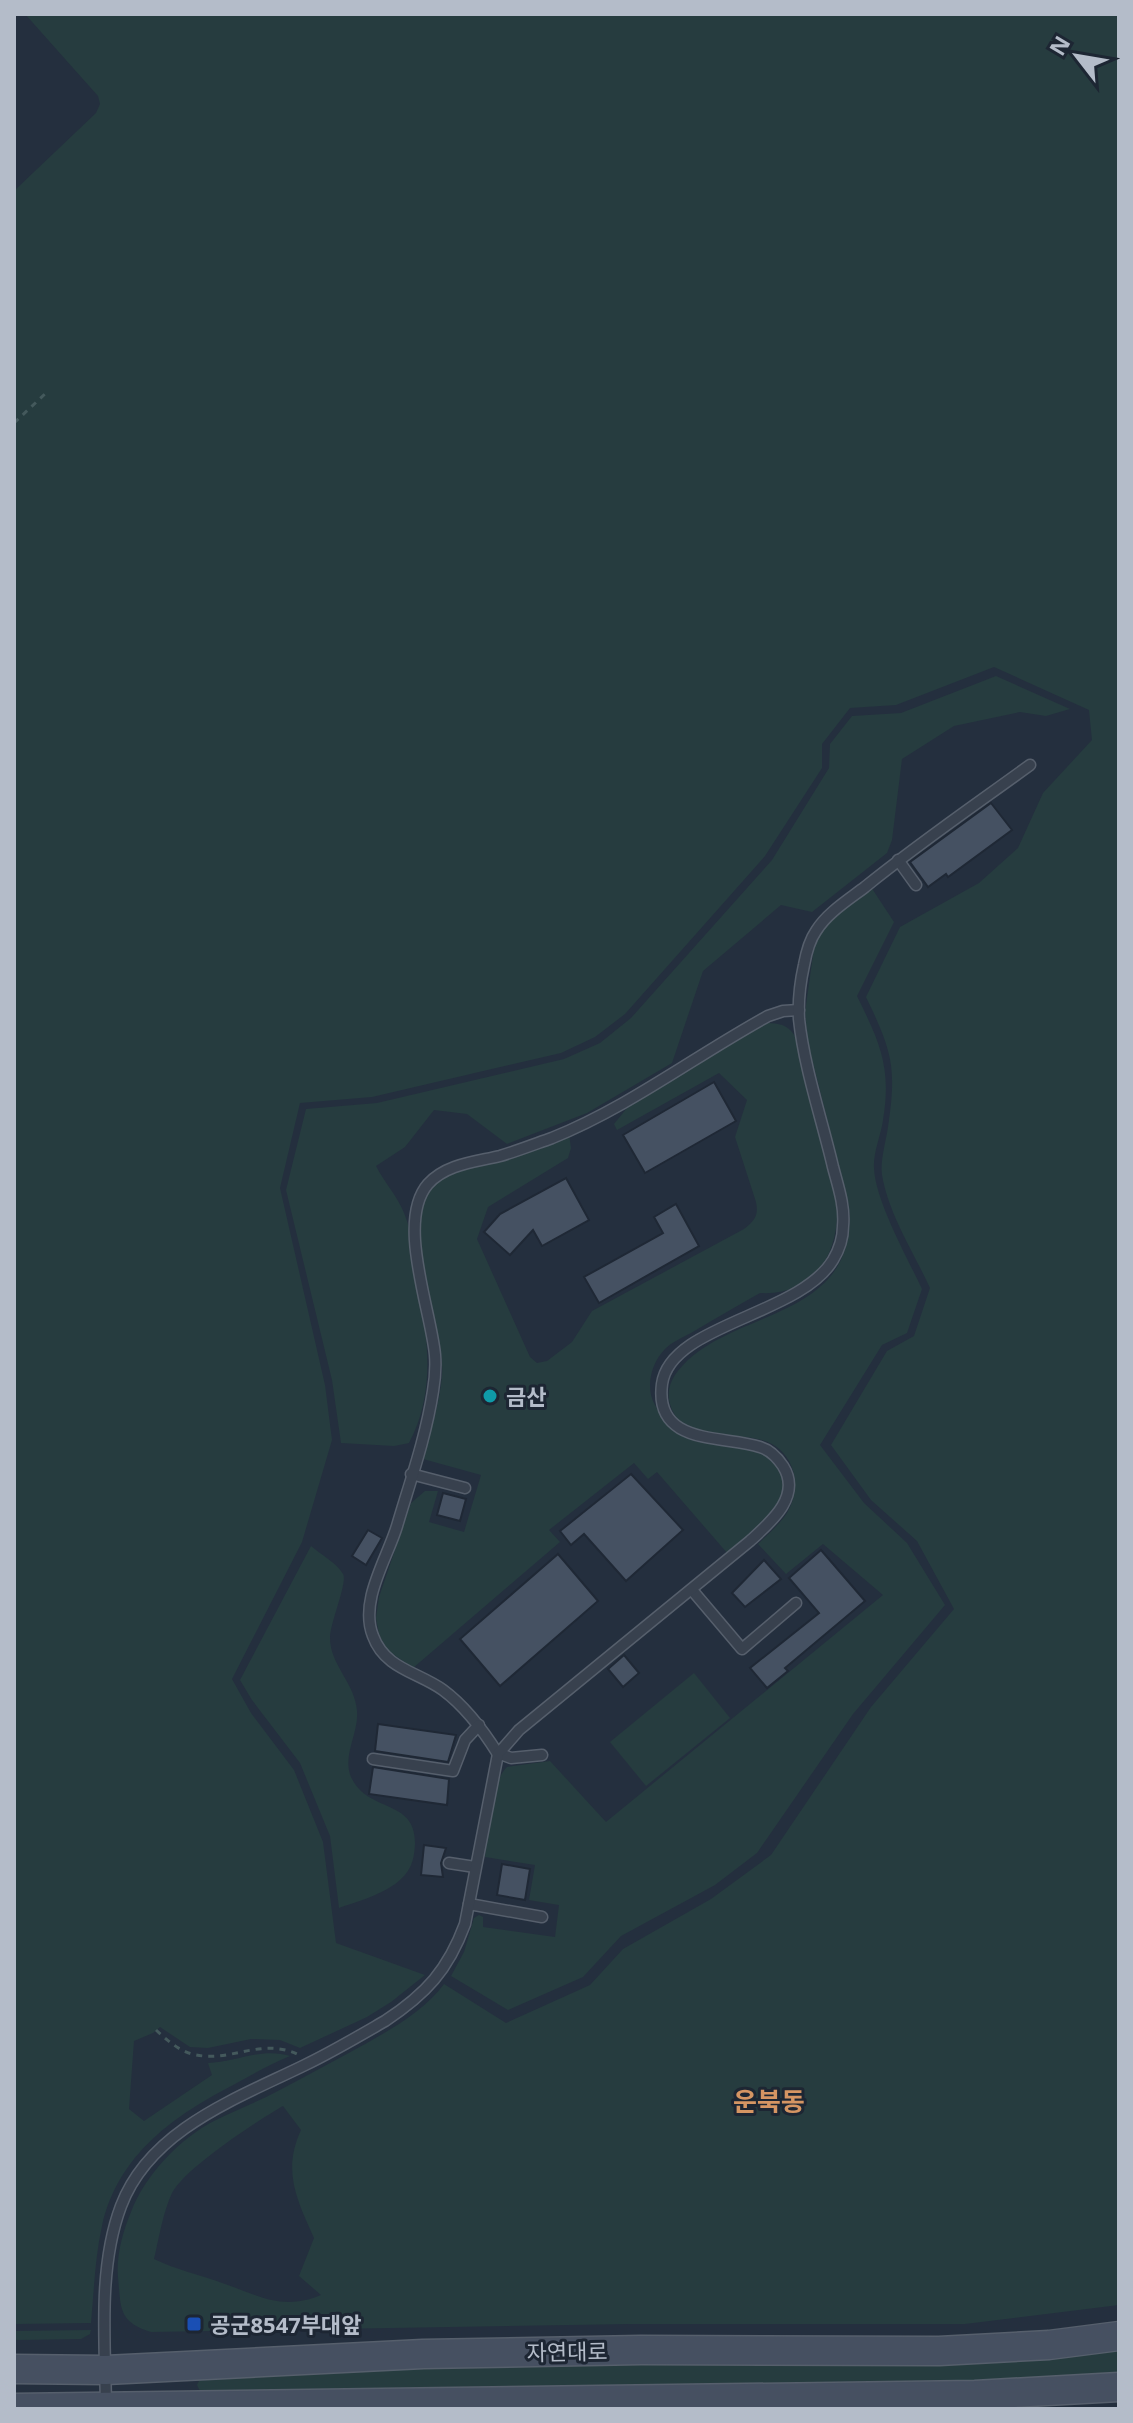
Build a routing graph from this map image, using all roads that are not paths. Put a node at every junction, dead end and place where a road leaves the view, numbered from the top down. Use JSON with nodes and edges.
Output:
{"nodes":[{"id":1,"x":1030,"y":765,"type":"dead end"},
{"id":2,"x":898,"y":860,"type":"junction"},
{"id":3,"x":916,"y":885,"type":"dead end"},
{"id":4,"x":799,"y":1010,"type":"junction"},
{"id":5,"x":411,"y":1474,"type":"junction"},
{"id":6,"x":465,"y":1488,"type":"dead end"},
{"id":7,"x":692,"y":1590,"type":"junction"},
{"id":8,"x":796,"y":1603,"type":"dead end"},
{"id":9,"x":479,"y":1725,"type":"junction"},
{"id":10,"x":498,"y":1754,"type":"junction"},
{"id":11,"x":542,"y":1755,"type":"dead end"},
{"id":12,"x":373,"y":1759,"type":"dead end"},
{"id":13,"x":449,"y":1863,"type":"dead end"},
{"id":14,"x":475,"y":1867,"type":"junction"},
{"id":15,"x":469,"y":1904,"type":"junction"},
{"id":16,"x":542,"y":1917,"type":"dead end"},
{"id":17,"x":1119,"y":2336,"type":"edge"},
{"id":18,"x":204,"y":2365,"type":"junction"},
{"id":19,"x":14,"y":2369,"type":"edge"},
{"id":20,"x":106,"y":2370,"type":"junction"},
{"id":21,"x":1119,"y":2387,"type":"edge"},
{"id":22,"x":203,"y":2406,"type":"junction"},
{"id":23,"x":106,"y":2407,"type":"edge"},
{"id":24,"x":14,"y":2408,"type":"edge"}],
"edges":[{"from":1,"to":2,"type":"lane"},
{"from":2,"to":3,"type":"lane"},
{"from":2,"to":4,"type":"lane"},
{"from":4,"to":5,"type":"lane"},
{"from":4,"to":7,"type":"lane"},
{"from":5,"to":6,"type":"lane"},
{"from":5,"to":9,"type":"lane"},
{"from":7,"to":8,"type":"lane"},
{"from":7,"to":10,"type":"lane"},
{"from":9,"to":10,"type":"lane"},
{"from":9,"to":12,"type":"lane"},
{"from":10,"to":11,"type":"lane"},
{"from":10,"to":14,"type":"lane"},
{"from":13,"to":14,"type":"lane"},
{"from":14,"to":15,"type":"lane"},
{"from":15,"to":16,"type":"lane"},
{"from":15,"to":20,"type":"lane"},
{"from":17,"to":18,"type":"main road","name":"자연대로"},
{"from":18,"to":20,"type":"main road","name":"자연대로"},
{"from":18,"to":22,"type":"main road"},
{"from":19,"to":20,"type":"main road","name":"자연대로"},
{"from":20,"to":23,"type":"lane"},
{"from":21,"to":22,"type":"main road"},
{"from":22,"to":23,"type":"main road"},
{"from":23,"to":24,"type":"main road"}]}
